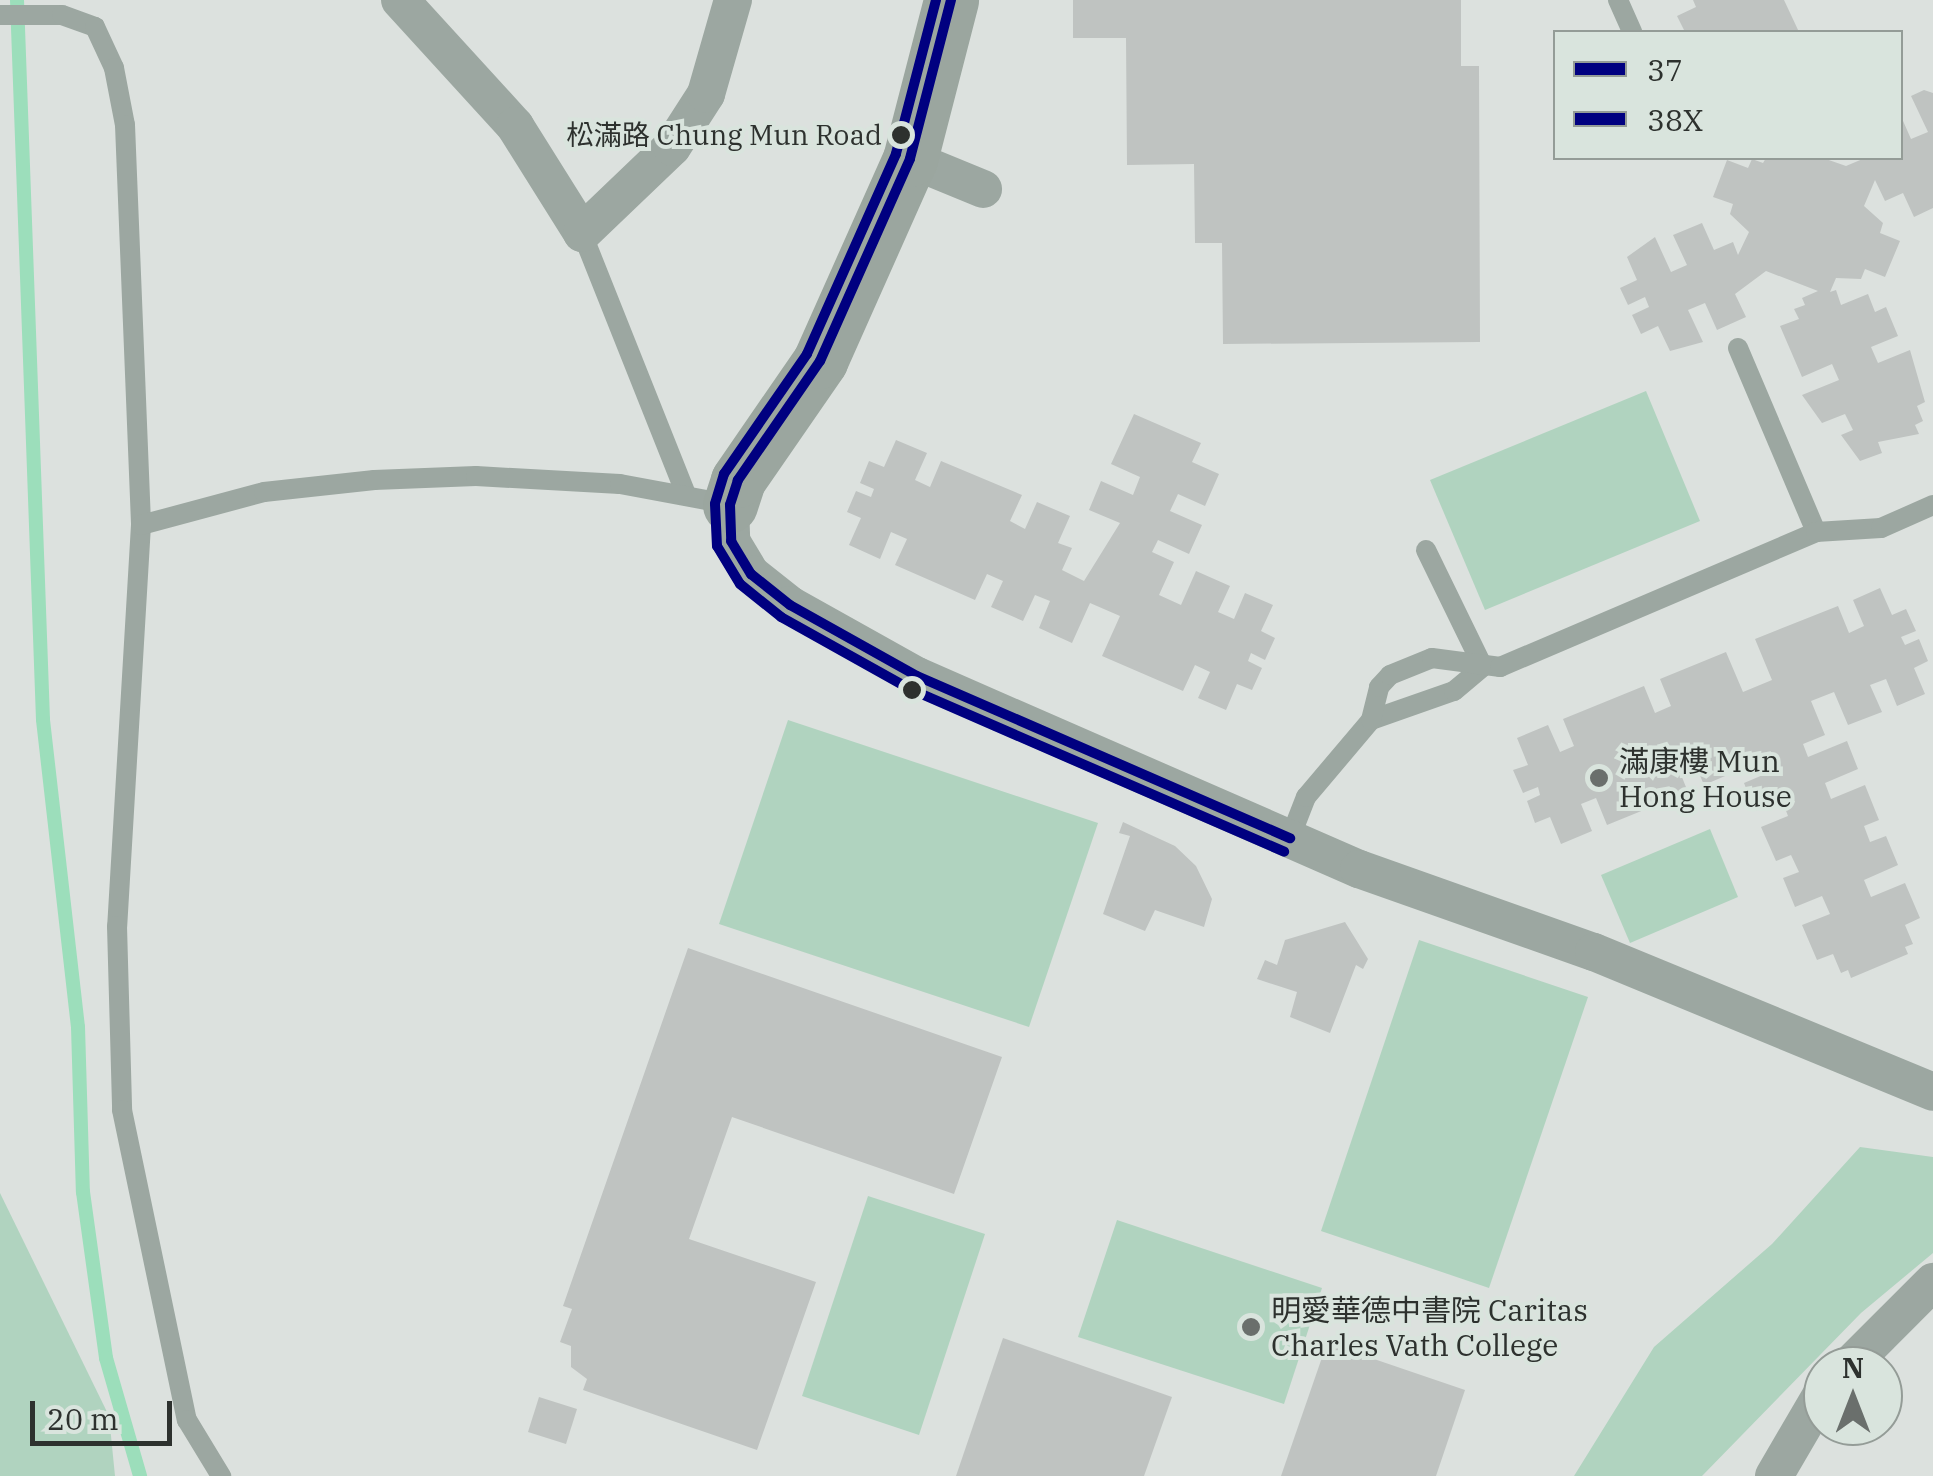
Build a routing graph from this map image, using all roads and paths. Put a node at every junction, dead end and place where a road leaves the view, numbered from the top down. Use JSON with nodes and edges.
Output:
{"nodes":[{"id":1,"x":400,"y":0,"type":"edge"},
{"id":2,"x":733,"y":0,"type":"edge"},
{"id":3,"x":952,"y":0,"type":"edge"},
{"id":4,"x":1618,"y":0,"type":"edge"},
{"id":5,"x":0,"y":15,"type":"edge"},
{"id":6,"x":1631,"y":30,"type":"edge"},
{"id":7,"x":910,"y":158,"type":"junction"},
{"id":8,"x":984,"y":189,"type":"dead end"},
{"id":9,"x":582,"y":233,"type":"junction"},
{"id":10,"x":1738,"y":348,"type":"dead end"},
{"id":11,"x":708,"y":500,"type":"junction"},
{"id":12,"x":1933,"y":505,"type":"edge"},
{"id":13,"x":141,"y":526,"type":"junction"},
{"id":14,"x":1816,"y":532,"type":"junction"},
{"id":15,"x":1426,"y":550,"type":"dead end"},
{"id":16,"x":1483,"y":667,"type":"junction"},
{"id":17,"x":1371,"y":720,"type":"junction"},
{"id":18,"x":1290,"y":838,"type":"junction"},
{"id":19,"x":1933,"y":1092,"type":"edge"},
{"id":20,"x":1933,"y":1282,"type":"edge"},
{"id":21,"x":1869,"y":1346,"type":"edge"},
{"id":22,"x":1803,"y":1426,"type":"edge"},
{"id":23,"x":221,"y":1476,"type":"edge"},
{"id":24,"x":1774,"y":1476,"type":"edge"}],
"edges":[{"from":1,"to":9,"type":"street"},
{"from":2,"to":9,"type":"street"},
{"from":3,"to":7,"type":"street"},
{"from":4,"to":6,"type":"lane"},
{"from":5,"to":13,"type":"lane"},
{"from":7,"to":8,"type":"street"},
{"from":7,"to":11,"type":"street"},
{"from":9,"to":11,"type":"lane"},
{"from":10,"to":14,"type":"lane"},
{"from":11,"to":13,"type":"lane"},
{"from":11,"to":18,"type":"street"},
{"from":12,"to":14,"type":"lane"},
{"from":13,"to":23,"type":"lane"},
{"from":14,"to":16,"type":"lane"},
{"from":15,"to":16,"type":"lane"},
{"from":16,"to":17,"type":"lane"},
{"from":16,"to":17,"type":"lane"},
{"from":17,"to":18,"type":"lane"},
{"from":18,"to":19,"type":"street"},
{"from":20,"to":21,"type":"street"},
{"from":22,"to":24,"type":"street"}]}
